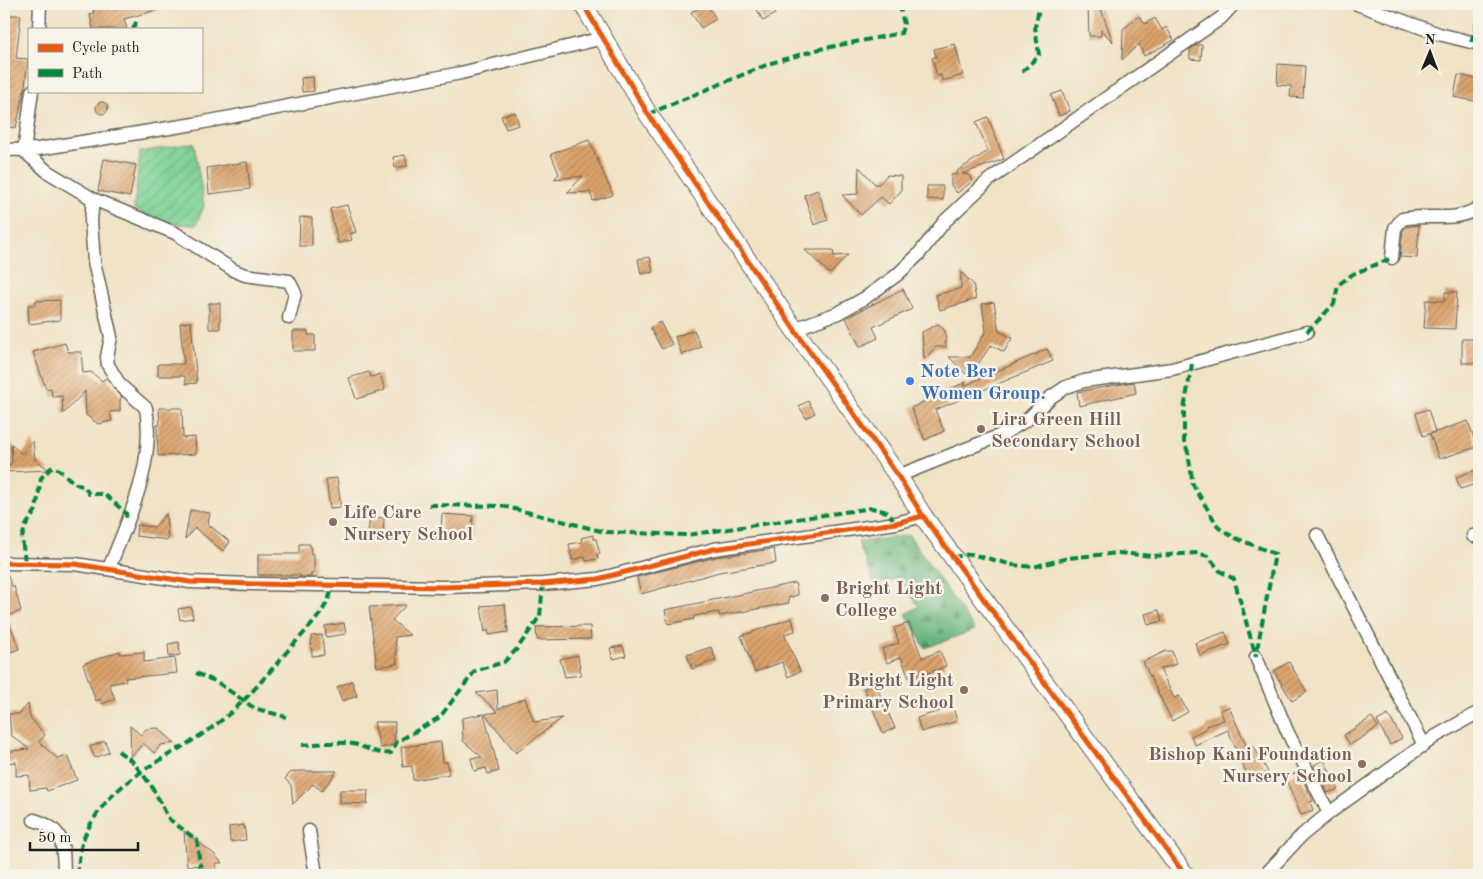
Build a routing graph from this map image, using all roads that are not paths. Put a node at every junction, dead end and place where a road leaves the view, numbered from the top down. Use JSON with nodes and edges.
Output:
{"nodes":[{"id":1,"x":40,"y":4,"type":"edge"},
{"id":2,"x":583,"y":4,"type":"edge"},
{"id":3,"x":1234,"y":4,"type":"edge"},
{"id":4,"x":1357,"y":4,"type":"edge"},
{"id":5,"x":39,"y":28,"type":"edge"},
{"id":6,"x":603,"y":38,"type":"junction"},
{"id":7,"x":1479,"y":44,"type":"edge"},
{"id":8,"x":32,"y":92,"type":"edge"},
{"id":9,"x":4,"y":150,"type":"edge"},
{"id":10,"x":24,"y":150,"type":"junction"},
{"id":11,"x":93,"y":200,"type":"junction"},
{"id":12,"x":1479,"y":207,"type":"edge"},
{"id":13,"x":1392,"y":258,"type":"dead end"},
{"id":14,"x":288,"y":318,"type":"dead end"},
{"id":15,"x":794,"y":329,"type":"junction"},
{"id":16,"x":1307,"y":332,"type":"dead end"},
{"id":17,"x":898,"y":476,"type":"junction"},
{"id":18,"x":923,"y":516,"type":"junction"},
{"id":19,"x":1317,"y":535,"type":"dead end"},
{"id":20,"x":4,"y":563,"type":"edge"},
{"id":21,"x":110,"y":568,"type":"junction"},
{"id":22,"x":1256,"y":657,"type":"dead end"},
{"id":23,"x":1479,"y":712,"type":"edge"},
{"id":24,"x":1424,"y":745,"type":"junction"},
{"id":25,"x":1329,"y":813,"type":"junction"},
{"id":26,"x":34,"y":820,"type":"dead end"},
{"id":27,"x":309,"y":831,"type":"dead end"},
{"id":28,"x":64,"y":875,"type":"edge"},
{"id":29,"x":316,"y":875,"type":"edge"},
{"id":30,"x":1185,"y":875,"type":"edge"},
{"id":31,"x":1265,"y":875,"type":"edge"}],
"edges":[{"from":1,"to":5,"type":"street"},
{"from":2,"to":6,"type":"street"},
{"from":3,"to":15,"type":"street"},
{"from":4,"to":7,"type":"street"},
{"from":6,"to":10,"type":"street"},
{"from":6,"to":15,"type":"street"},
{"from":8,"to":10,"type":"street"},
{"from":9,"to":10,"type":"street"},
{"from":10,"to":11,"type":"street"},
{"from":11,"to":14,"type":"street"},
{"from":11,"to":21,"type":"street"},
{"from":12,"to":13,"type":"street"},
{"from":15,"to":17,"type":"street"},
{"from":16,"to":17,"type":"street"},
{"from":17,"to":18,"type":"street"},
{"from":18,"to":21,"type":"street"},
{"from":18,"to":30,"type":"street"},
{"from":19,"to":24,"type":"street"},
{"from":20,"to":21,"type":"street"},
{"from":22,"to":25,"type":"street"},
{"from":23,"to":24,"type":"street"},
{"from":24,"to":25,"type":"street"},
{"from":25,"to":31,"type":"street"},
{"from":26,"to":28,"type":"street"},
{"from":27,"to":29,"type":"street"}]}
